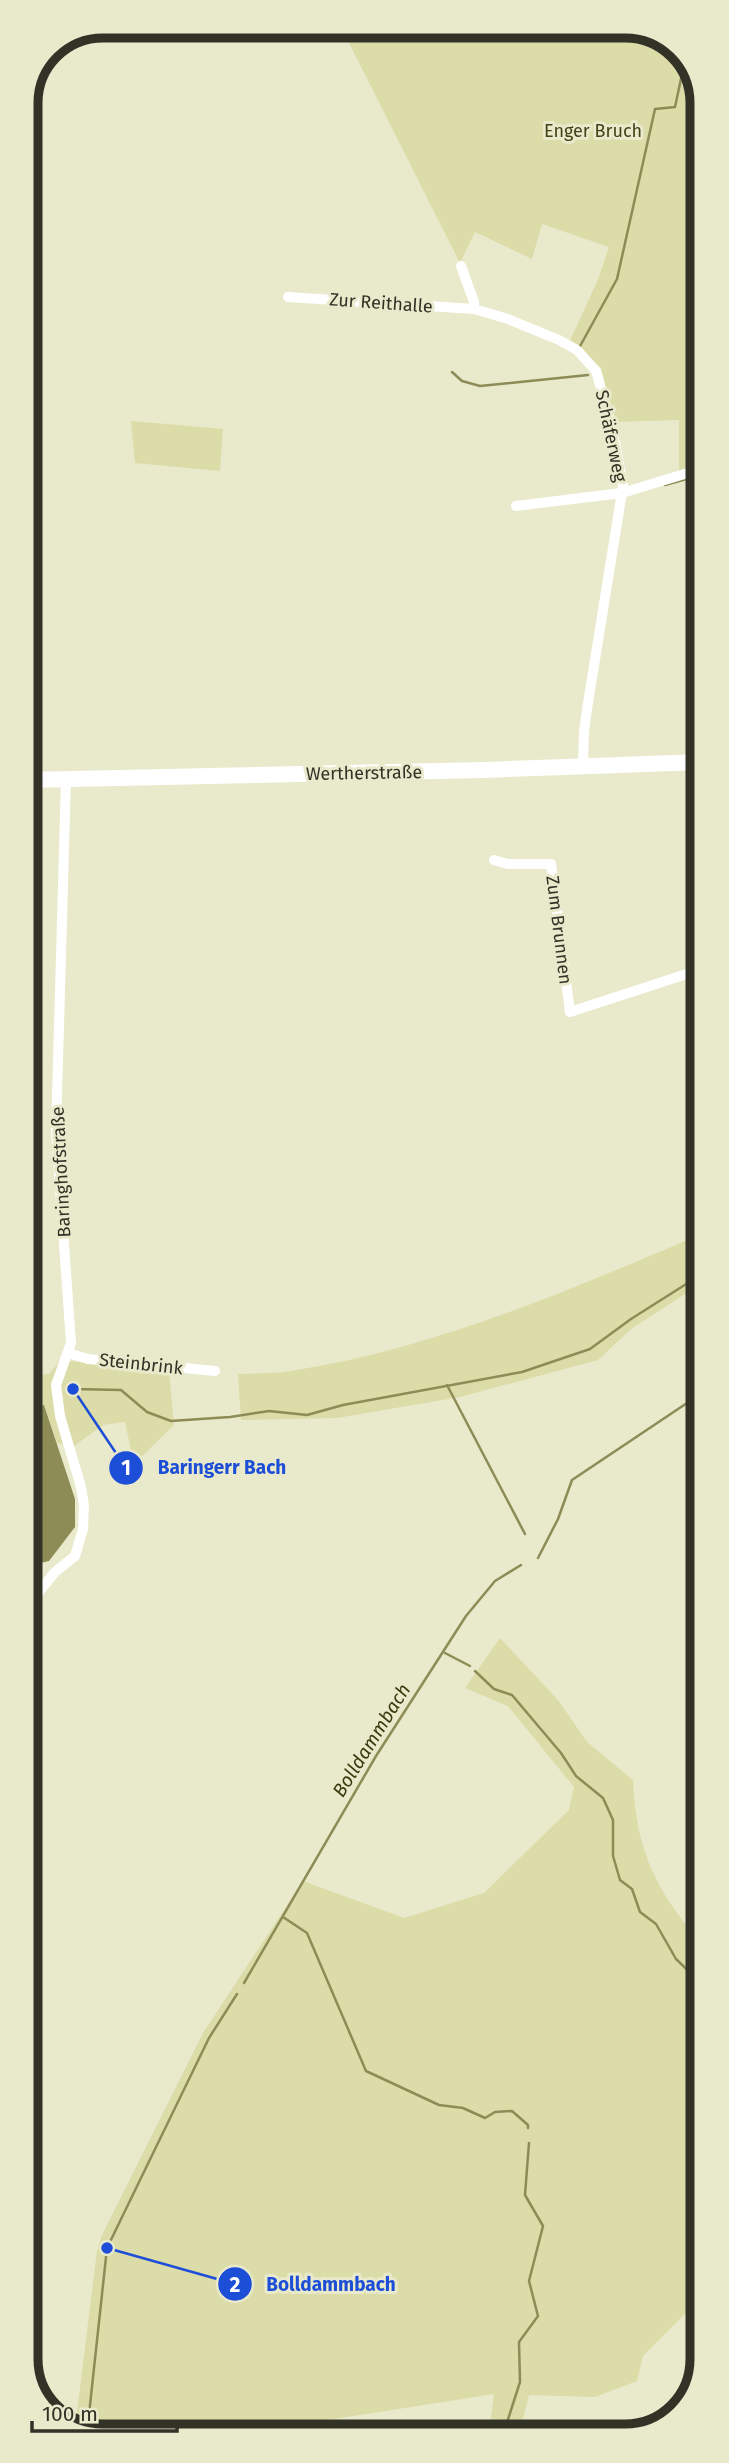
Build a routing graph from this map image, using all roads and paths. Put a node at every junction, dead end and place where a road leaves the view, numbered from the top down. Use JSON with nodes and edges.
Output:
{"nodes":[{"id":1,"x":461,"y":266,"type":"dead end"},
{"id":2,"x":288,"y":297,"type":"dead end"},
{"id":3,"x":474,"y":309,"type":"junction"},
{"id":4,"x":690,"y":472,"type":"edge"},
{"id":5,"x":622,"y":493,"type":"junction"},
{"id":6,"x":516,"y":506,"type":"dead end"},
{"id":7,"x":690,"y":763,"type":"edge"},
{"id":8,"x":583,"y":767,"type":"junction"},
{"id":9,"x":66,"y":779,"type":"junction"},
{"id":10,"x":38,"y":780,"type":"edge"},
{"id":11,"x":494,"y":860,"type":"dead end"},
{"id":12,"x":690,"y":973,"type":"edge"},
{"id":13,"x":68,"y":1353,"type":"junction"},
{"id":14,"x":215,"y":1371,"type":"dead end"},
{"id":15,"x":38,"y":1593,"type":"edge"}],
"edges":[{"from":1,"to":3,"type":"street"},
{"from":2,"to":3,"type":"street","name":"Zur Reithalle"},
{"from":3,"to":5,"type":"street","name":"Schäferweg"},
{"from":4,"to":5,"type":"street"},
{"from":5,"to":6,"type":"street"},
{"from":5,"to":8,"type":"street","name":"Schäferweg"},
{"from":7,"to":8,"type":"main road","name":"Wertherstraße"},
{"from":8,"to":9,"type":"main road","name":"Wertherstraße"},
{"from":9,"to":10,"type":"main road","name":"Wertherstraße"},
{"from":9,"to":13,"type":"street","name":"Baringhofstraße"},
{"from":11,"to":12,"type":"street","name":"Zum Brunnen"},
{"from":13,"to":14,"type":"street","name":"Steinbrink"},
{"from":13,"to":15,"type":"street","name":"Baringhofstraße"}]}
